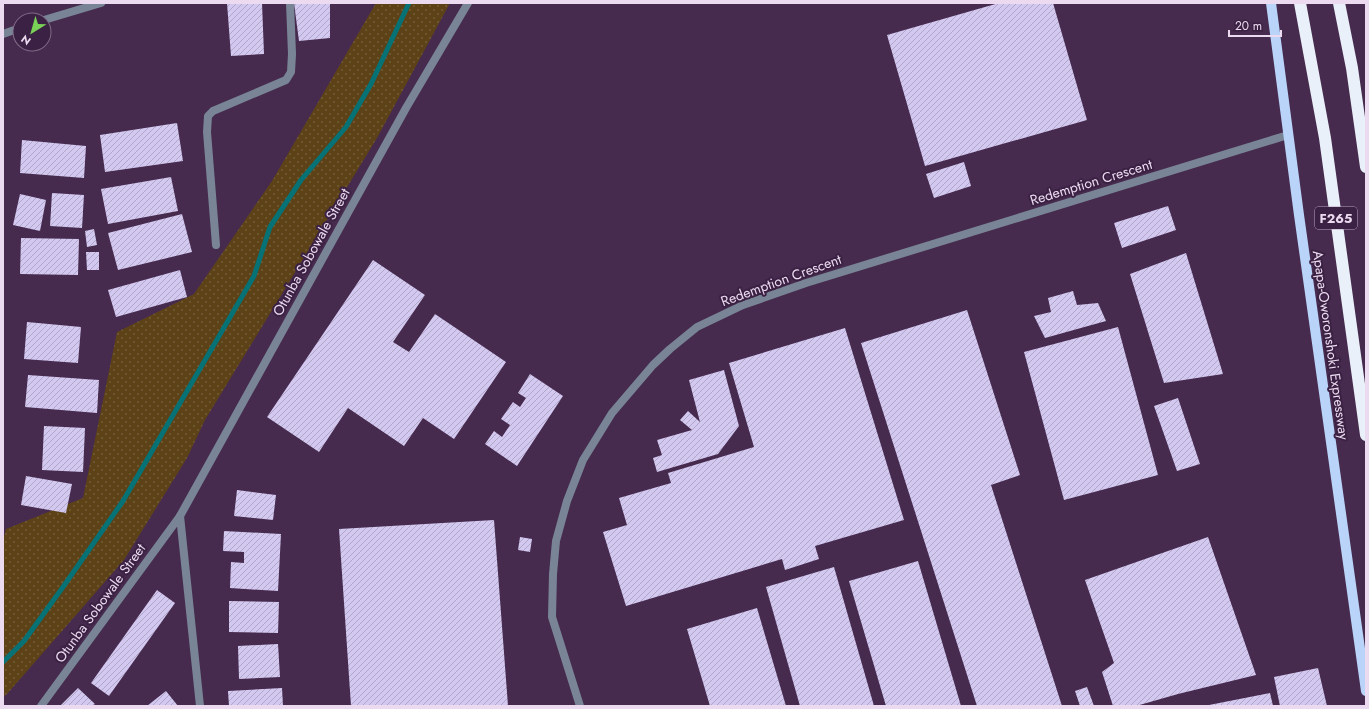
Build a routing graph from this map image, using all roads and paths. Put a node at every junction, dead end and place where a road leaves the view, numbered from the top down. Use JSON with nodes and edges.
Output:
{"nodes":[{"id":1,"x":101,"y":3,"type":"edge"},
{"id":2,"x":290,"y":3,"type":"edge"},
{"id":3,"x":468,"y":3,"type":"edge"},
{"id":4,"x":1272,"y":3,"type":"edge"},
{"id":5,"x":1300,"y":3,"type":"edge"},
{"id":6,"x":1339,"y":3,"type":"edge"},
{"id":7,"x":52,"y":18,"type":"edge"},
{"id":8,"x":1288,"y":135,"type":"junction"},
{"id":9,"x":1366,"y":167,"type":"edge"},
{"id":10,"x":216,"y":245,"type":"dead end"},
{"id":11,"x":1366,"y":435,"type":"edge"},
{"id":12,"x":180,"y":516,"type":"junction"},
{"id":13,"x":1366,"y":691,"type":"edge"},
{"id":14,"x":41,"y":706,"type":"edge"},
{"id":15,"x":200,"y":706,"type":"edge"},
{"id":16,"x":580,"y":706,"type":"edge"}],
"edges":[{"from":1,"to":7,"type":"street"},
{"from":2,"to":10,"type":"street"},
{"from":3,"to":12,"type":"street","name":"Otunba Sobowale Street"},
{"from":4,"to":8,"type":"main road","name":"Apapa-Oworonshoki Expressway"},
{"from":5,"to":11,"type":"highway","number":"F265"},
{"from":6,"to":9,"type":"highway"},
{"from":8,"to":13,"type":"main road","name":"Apapa-Oworonshoki Expressway"},
{"from":8,"to":16,"type":"street","name":"Redemption Crescent"},
{"from":12,"to":14,"type":"street","name":"Otunba Sobowale Street"},
{"from":12,"to":15,"type":"street"}]}
